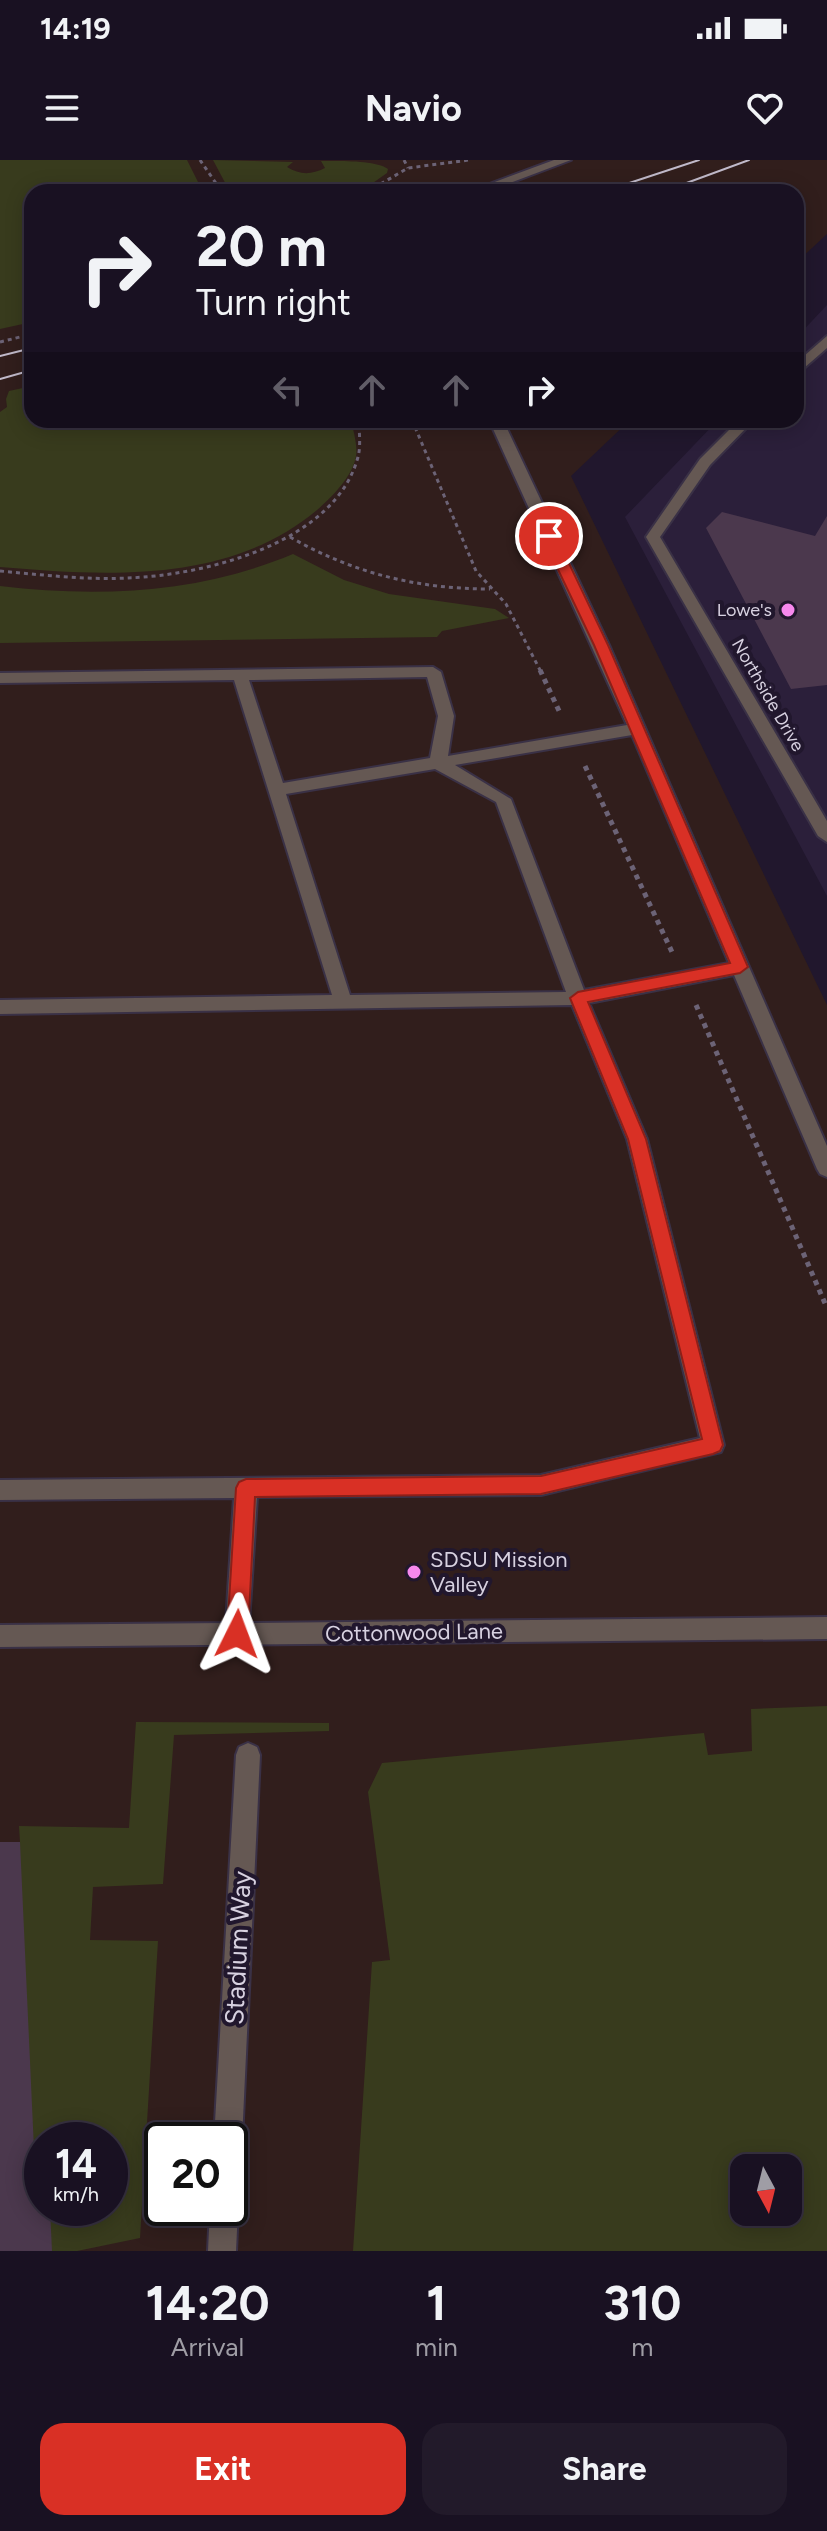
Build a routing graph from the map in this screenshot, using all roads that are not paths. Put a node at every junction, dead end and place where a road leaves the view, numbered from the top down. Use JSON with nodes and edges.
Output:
{"nodes":[{"id":1,"x":565,"y":160,"type":"edge"},
{"id":2,"x":497,"y":184,"type":"edge"},
{"id":3,"x":827,"y":340,"type":"edge"},
{"id":4,"x":804,"y":363,"type":"edge"},
{"id":5,"x":500,"y":428,"type":"edge"},
{"id":6,"x":739,"y":428,"type":"edge"},
{"id":7,"x":240,"y":675,"type":"junction"},
{"id":8,"x":0,"y":678,"type":"edge"},
{"id":9,"x":637,"y":729,"type":"junction"},
{"id":10,"x":438,"y":763,"type":"junction"},
{"id":11,"x":276,"y":790,"type":"junction"},
{"id":12,"x":827,"y":836,"type":"edge"},
{"id":13,"x":740,"y":967,"type":"junction"},
{"id":14,"x":578,"y":998,"type":"junction"},
{"id":15,"x":343,"y":1001,"type":"junction"},
{"id":16,"x":0,"y":1007,"type":"edge"},
{"id":17,"x":827,"y":1169,"type":"edge"},
{"id":18,"x":246,"y":1488,"type":"junction"},
{"id":19,"x":0,"y":1490,"type":"edge"},
{"id":20,"x":827,"y":1628,"type":"edge"},
{"id":21,"x":237,"y":1634,"type":"junction"},
{"id":22,"x":0,"y":1636,"type":"edge"},
{"id":23,"x":248,"y":1755,"type":"dead end"},
{"id":24,"x":229,"y":2122,"type":"edge"},
{"id":25,"x":223,"y":2226,"type":"edge"},
{"id":26,"x":222,"y":2251,"type":"edge"}],
"edges":[{"from":1,"to":2,"type":"street"},
{"from":3,"to":4,"type":"street"},
{"from":5,"to":9,"type":"street"},
{"from":6,"to":12,"type":"street","name":"Northside Drive"},
{"from":7,"to":8,"type":"street"},
{"from":7,"to":10,"type":"street"},
{"from":7,"to":11,"type":"street"},
{"from":9,"to":10,"type":"street"},
{"from":9,"to":13,"type":"street"},
{"from":10,"to":11,"type":"street"},
{"from":10,"to":14,"type":"street"},
{"from":11,"to":15,"type":"street"},
{"from":13,"to":14,"type":"street"},
{"from":13,"to":17,"type":"street"},
{"from":14,"to":15,"type":"street"},
{"from":14,"to":18,"type":"street"},
{"from":15,"to":16,"type":"street"},
{"from":18,"to":19,"type":"street"},
{"from":18,"to":21,"type":"street"},
{"from":20,"to":21,"type":"street","name":"Cottonwood Lane"},
{"from":21,"to":22,"type":"street","name":"Cottonwood Lane"},
{"from":23,"to":24,"type":"street","name":"Stadium Way"},
{"from":25,"to":26,"type":"street"}]}
